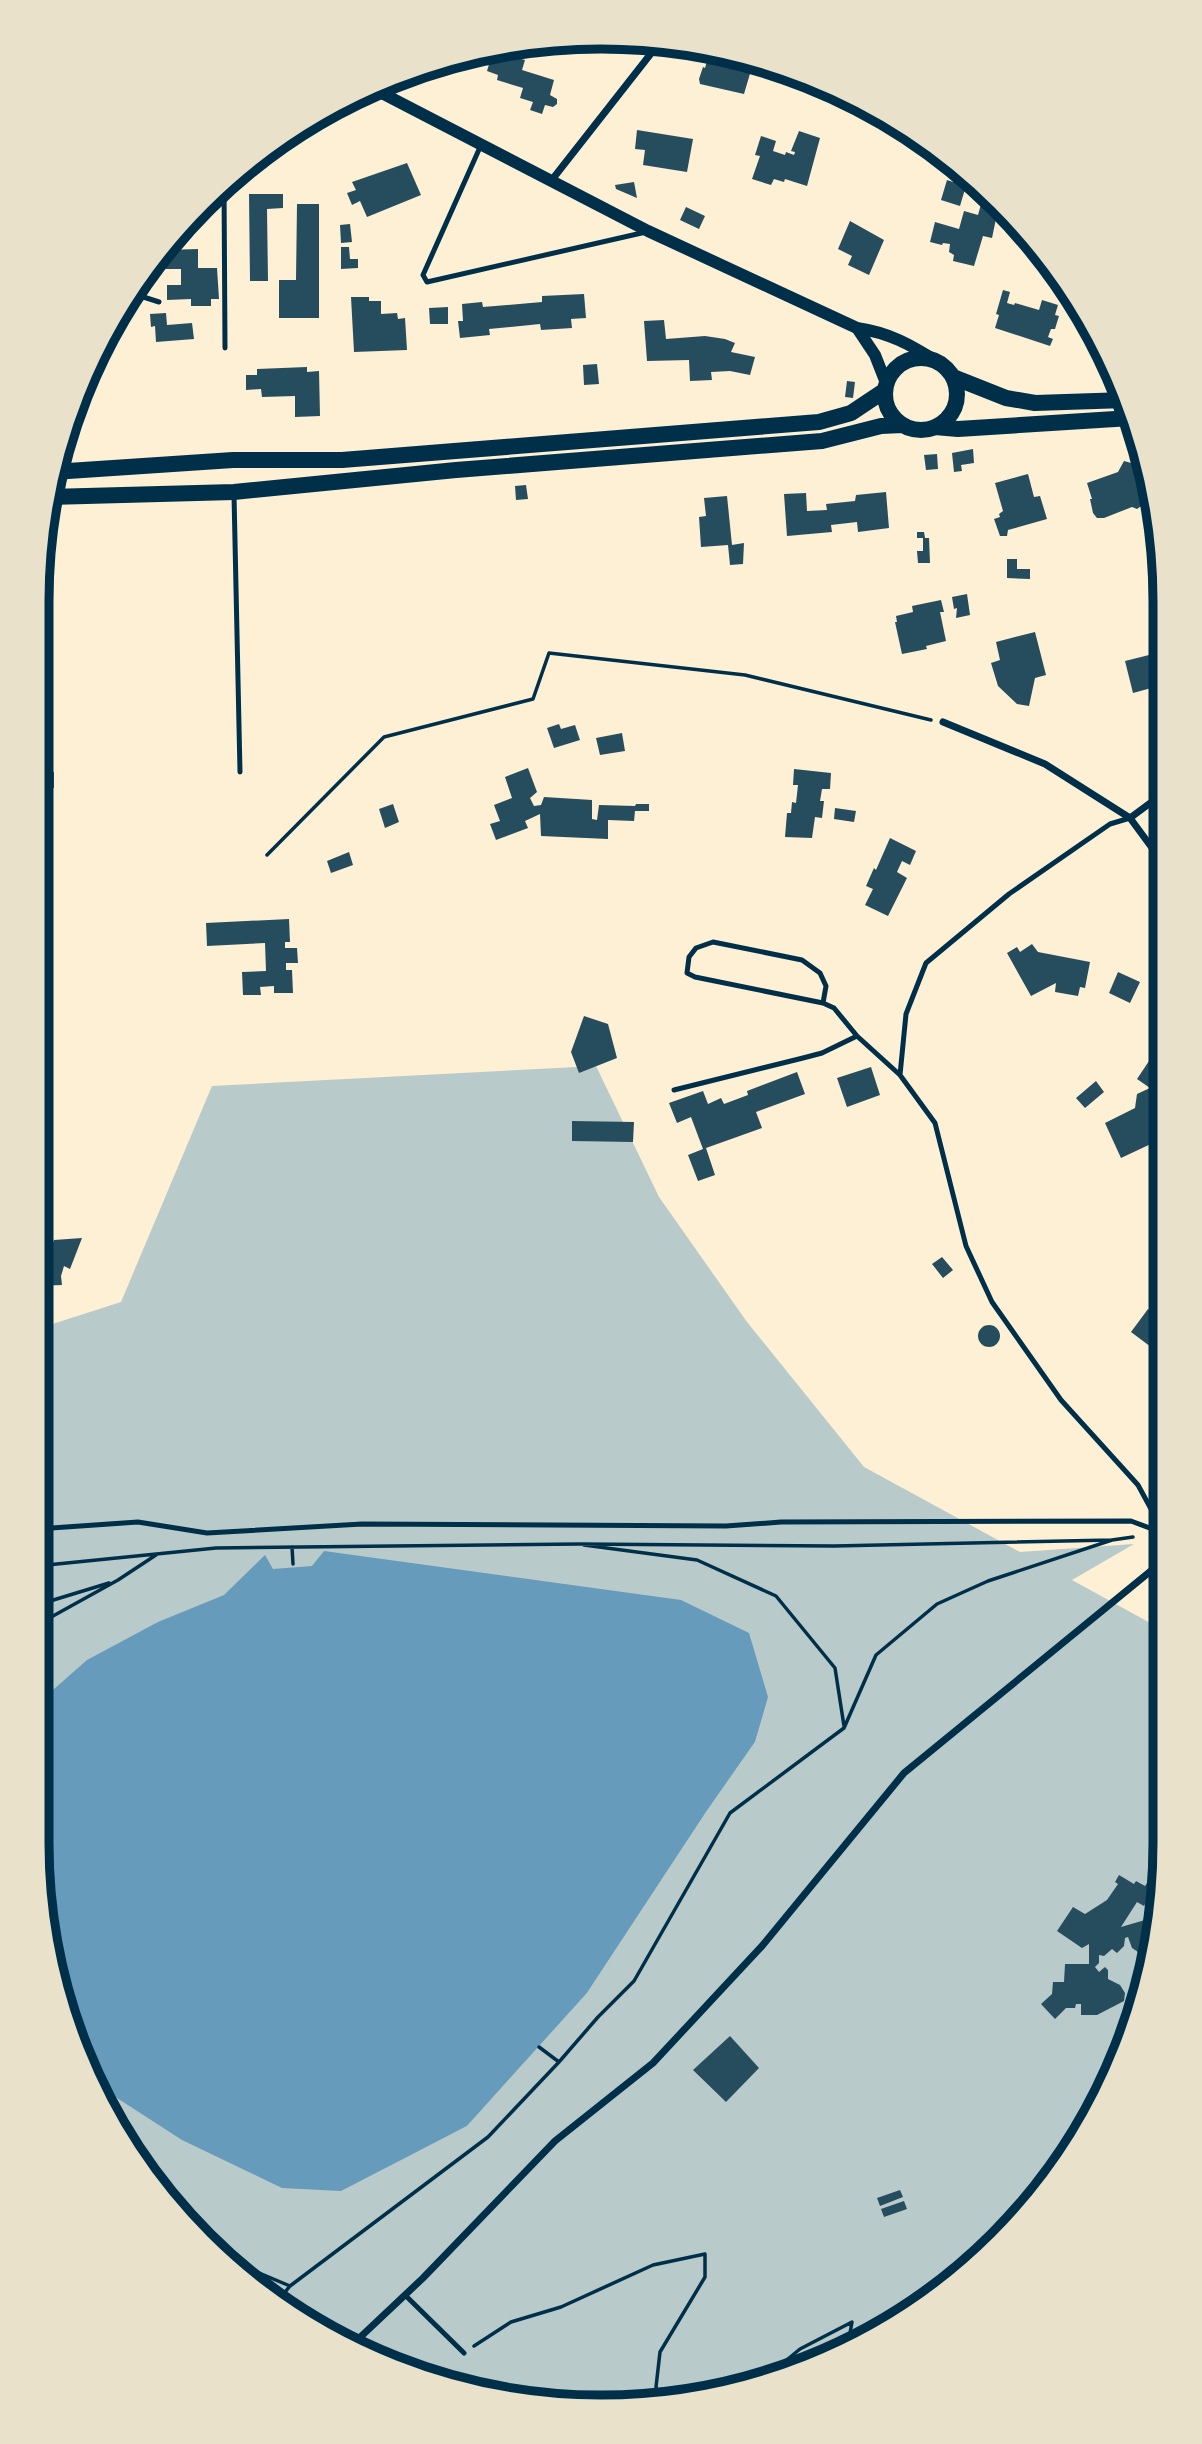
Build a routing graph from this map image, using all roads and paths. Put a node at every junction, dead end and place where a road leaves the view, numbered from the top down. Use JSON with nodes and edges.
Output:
{"nodes":[{"id":1,"x":652,"y":52,"type":"edge"},
{"id":2,"x":383,"y":94,"type":"edge"},
{"id":3,"x":481,"y":145,"type":"junction"},
{"id":4,"x":551,"y":181,"type":"junction"},
{"id":5,"x":223,"y":199,"type":"edge"},
{"id":6,"x":648,"y":231,"type":"junction"},
{"id":7,"x":141,"y":296,"type":"edge"},
{"id":8,"x":159,"y":302,"type":"dead end"},
{"id":9,"x":857,"y":328,"type":"junction"},
{"id":10,"x":225,"y":348,"type":"dead end"},
{"id":11,"x":938,"y":362,"type":"junction"},
{"id":12,"x":953,"y":377,"type":"junction"},
{"id":13,"x":885,"y":387,"type":"junction"},
{"id":14,"x":1115,"y":400,"type":"edge"},
{"id":15,"x":1122,"y":419,"type":"edge"},
{"id":16,"x":902,"y":425,"type":"junction"},
{"id":17,"x":935,"y":427,"type":"junction"},
{"id":18,"x":233,"y":460,"type":"junction"},
{"id":19,"x":65,"y":471,"type":"edge"},
{"id":20,"x":233,"y":492,"type":"junction"},
{"id":21,"x":59,"y":497,"type":"edge"},
{"id":22,"x":943,"y":722,"type":"joint"},
{"id":23,"x":240,"y":772,"type":"dead end"},
{"id":24,"x":1153,"y":801,"type":"edge"},
{"id":25,"x":1130,"y":818,"type":"junction"},
{"id":26,"x":1153,"y":849,"type":"edge"},
{"id":27,"x":267,"y":855,"type":"dead end"},
{"id":28,"x":823,"y":1003,"type":"junction"},
{"id":29,"x":857,"y":1036,"type":"junction"},
{"id":30,"x":900,"y":1075,"type":"junction"},
{"id":31,"x":674,"y":1090,"type":"dead end"},
{"id":32,"x":1153,"y":1513,"type":"edge"},
{"id":33,"x":49,"y":1528,"type":"edge"},
{"id":34,"x":1153,"y":1529,"type":"edge"},
{"id":35,"x":1137,"y":1537,"type":"dead end"},
{"id":36,"x":1112,"y":1540,"type":"junction"},
{"id":37,"x":580,"y":1544,"type":"junction"},
{"id":38,"x":292,"y":1547,"type":"junction"},
{"id":39,"x":157,"y":1554,"type":"junction"},
{"id":40,"x":293,"y":1564,"type":"dead end"},
{"id":41,"x":49,"y":1565,"type":"edge"},
{"id":42,"x":1153,"y":1569,"type":"edge"},
{"id":43,"x":118,"y":1580,"type":"junction"},
{"id":44,"x":49,"y":1601,"type":"edge"},
{"id":45,"x":49,"y":1619,"type":"edge"},
{"id":46,"x":844,"y":1728,"type":"junction"},
{"id":47,"x":539,"y":2046,"type":"dead end"},
{"id":48,"x":559,"y":2062,"type":"junction"},
{"id":49,"x":251,"y":2270,"type":"edge"},
{"id":50,"x":290,"y":2286,"type":"junction"},
{"id":51,"x":283,"y":2294,"type":"edge"},
{"id":52,"x":405,"y":2295,"type":"junction"},
{"id":53,"x":849,"y":2336,"type":"edge"},
{"id":54,"x":359,"y":2339,"type":"edge"},
{"id":55,"x":464,"y":2353,"type":"joint"},
{"id":56,"x":781,"y":2365,"type":"edge"},
{"id":57,"x":658,"y":2392,"type":"edge"}],
"edges":[{"from":1,"to":4,"type":"street"},
{"from":2,"to":3,"type":"street"},
{"from":3,"to":4,"type":"street"},
{"from":3,"to":6,"type":"lane"},
{"from":4,"to":6,"type":"street"},
{"from":5,"to":10,"type":"lane"},
{"from":6,"to":9,"type":"street"},
{"from":7,"to":8,"type":"lane"},
{"from":9,"to":11,"type":"street"},
{"from":9,"to":13,"type":"street"},
{"from":11,"to":12,"type":"main road"},
{"from":11,"to":13,"type":"main road"},
{"from":12,"to":14,"type":"main road"},
{"from":12,"to":17,"type":"main road"},
{"from":13,"to":16,"type":"main road"},
{"from":13,"to":18,"type":"main road"},
{"from":15,"to":17,"type":"main road"},
{"from":16,"to":17,"type":"main road"},
{"from":16,"to":20,"type":"main road"},
{"from":18,"to":19,"type":"main road"},
{"from":18,"to":20,"type":"main road"},
{"from":20,"to":21,"type":"main road"},
{"from":20,"to":23,"type":"lane"},
{"from":22,"to":25,"type":"street"},
{"from":22,"to":27,"type":"path"},
{"from":24,"to":25,"type":"street"},
{"from":25,"to":26,"type":"street"},
{"from":25,"to":30,"type":"lane"},
{"from":28,"to":28,"type":"lane"},
{"from":28,"to":29,"type":"lane"},
{"from":29,"to":30,"type":"lane"},
{"from":29,"to":31,"type":"lane"},
{"from":30,"to":32,"type":"lane"},
{"from":33,"to":34,"type":"lane"},
{"from":35,"to":36,"type":"path"},
{"from":36,"to":37,"type":"path"},
{"from":36,"to":46,"type":"path"},
{"from":37,"to":38,"type":"path"},
{"from":37,"to":46,"type":"path"},
{"from":38,"to":39,"type":"path"},
{"from":38,"to":40,"type":"path"},
{"from":39,"to":41,"type":"path"},
{"from":39,"to":43,"type":"path"},
{"from":42,"to":52,"type":"street"},
{"from":43,"to":44,"type":"path"},
{"from":43,"to":45,"type":"path"},
{"from":46,"to":48,"type":"path"},
{"from":47,"to":48,"type":"path"},
{"from":48,"to":50,"type":"path"},
{"from":49,"to":50,"type":"path"},
{"from":50,"to":51,"type":"path"},
{"from":52,"to":54,"type":"street"},
{"from":52,"to":55,"type":"lane"},
{"from":53,"to":56,"type":"path"},
{"from":55,"to":57,"type":"path"}]}
